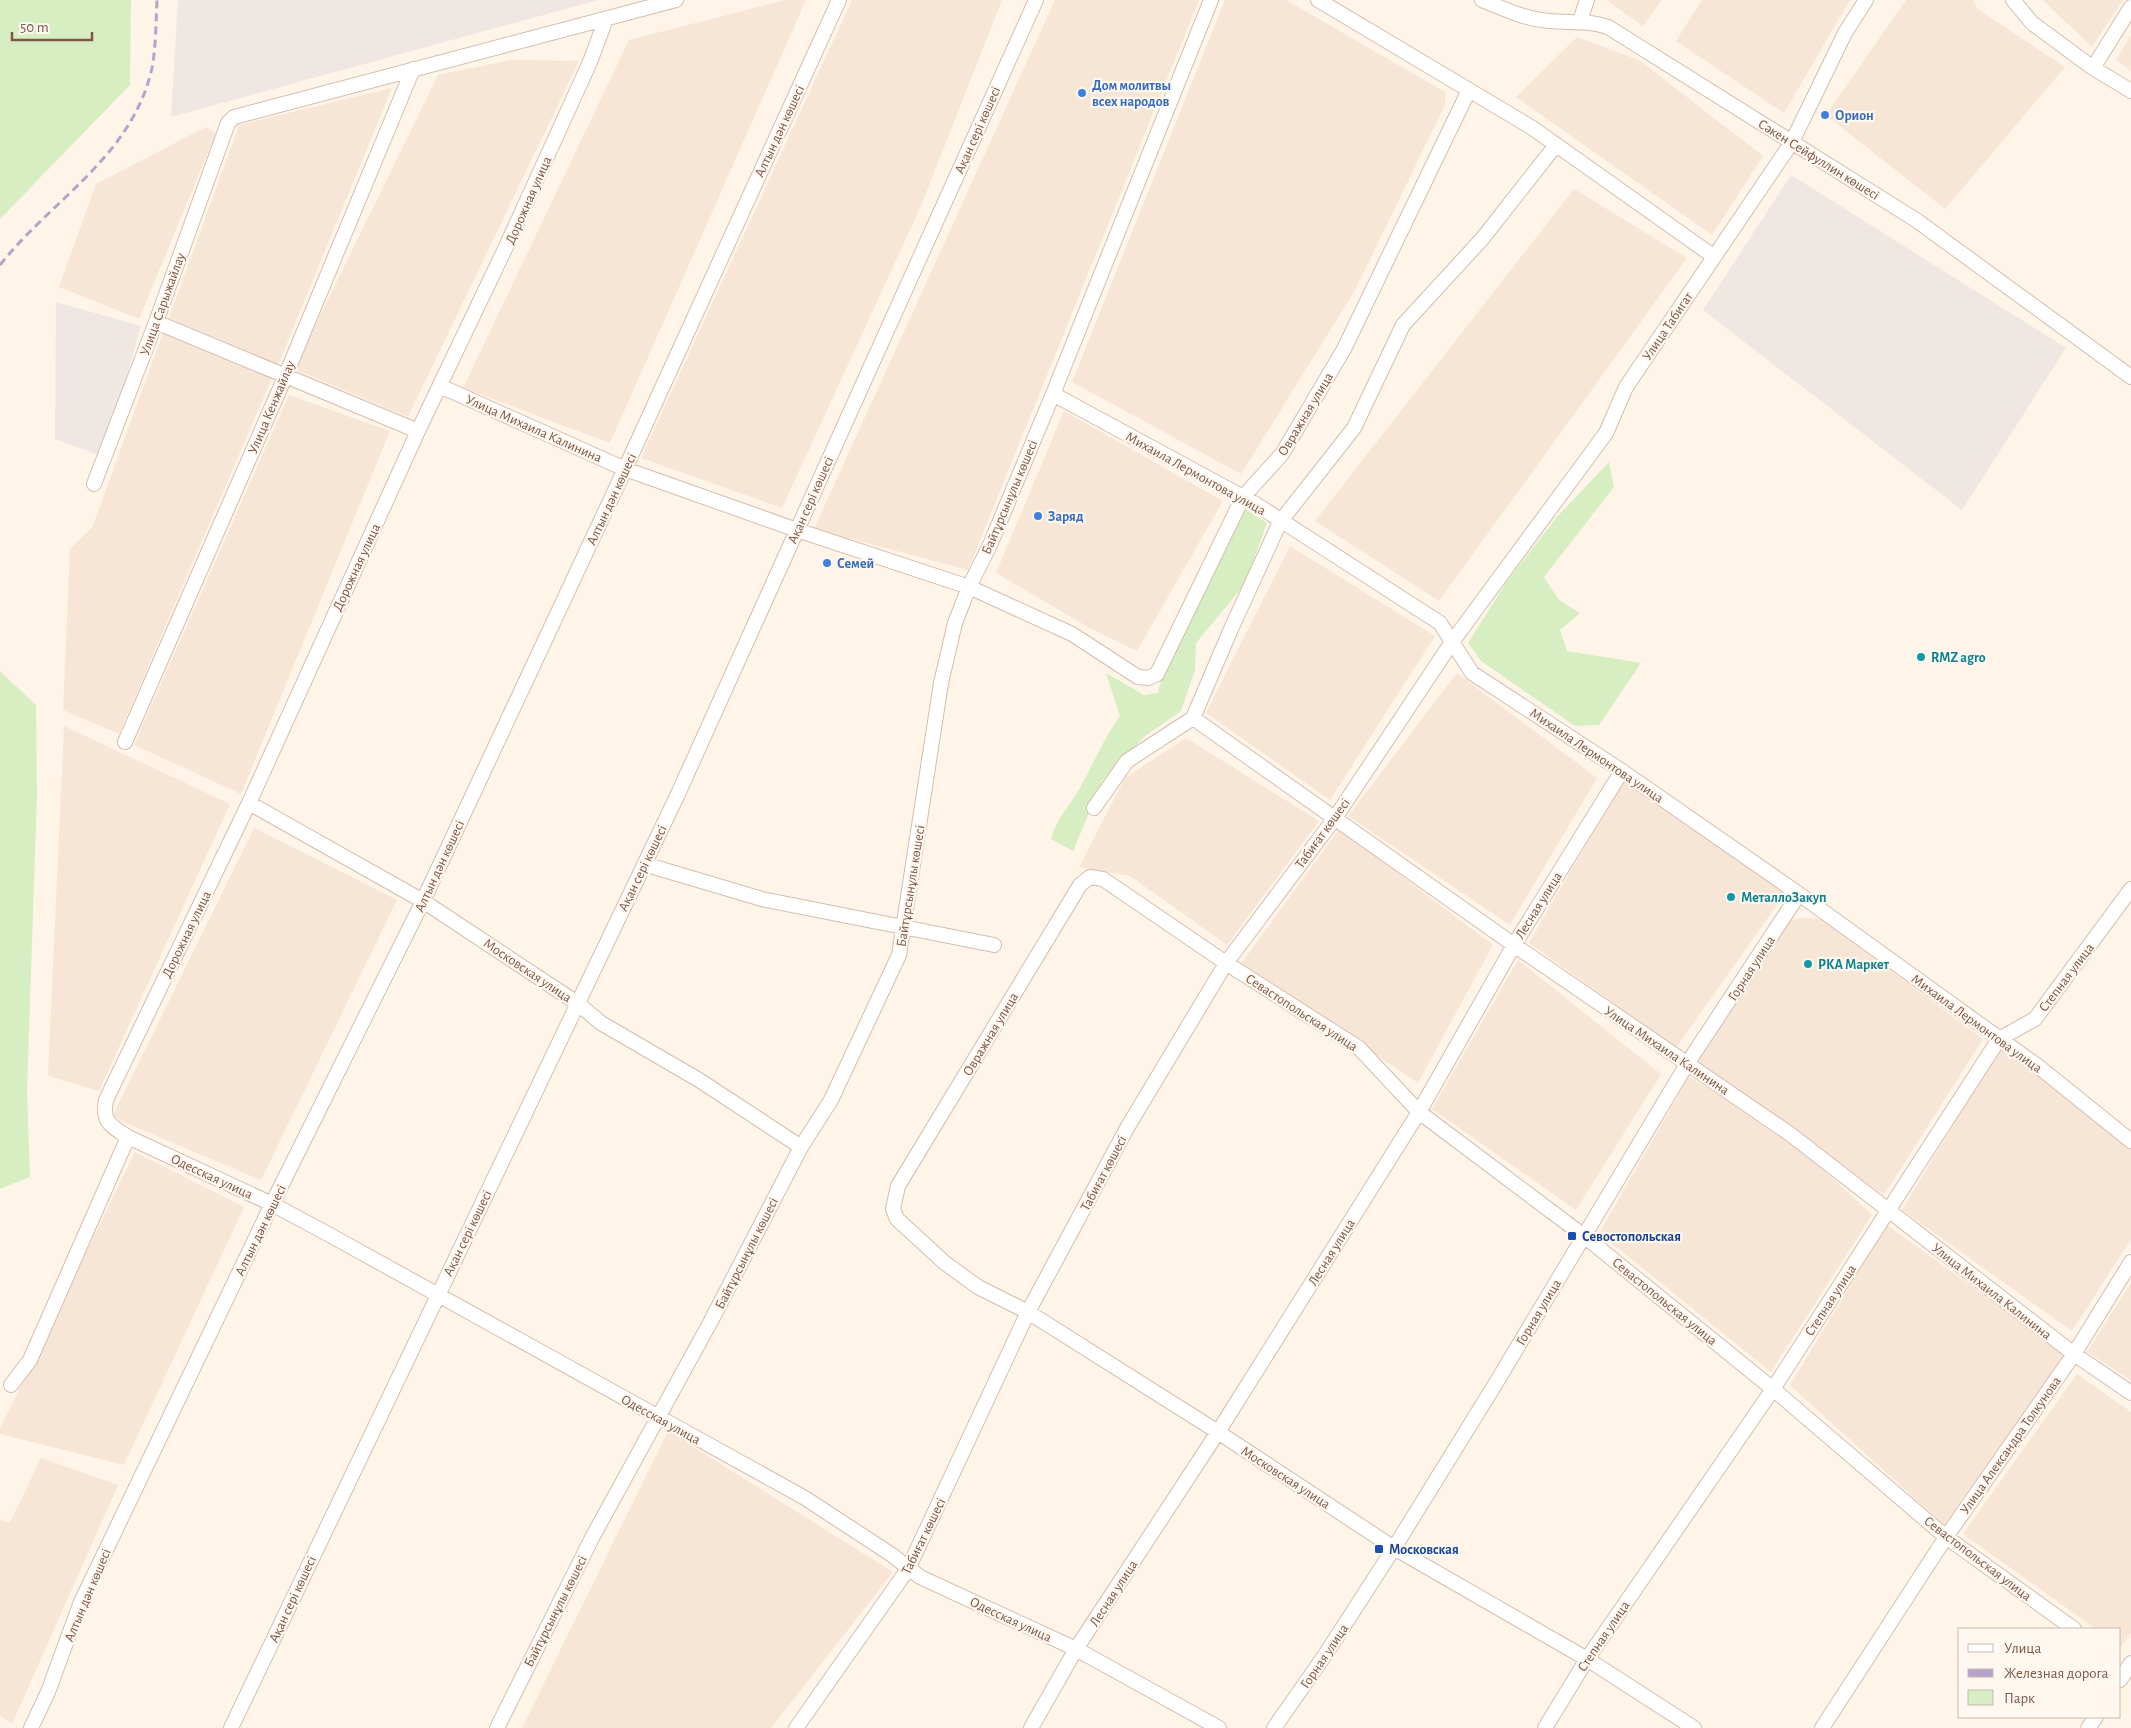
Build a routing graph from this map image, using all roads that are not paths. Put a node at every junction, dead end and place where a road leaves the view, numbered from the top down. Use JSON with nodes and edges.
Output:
{"nodes":[{"id":1,"x":676,"y":0,"type":"edge"},
{"id":2,"x":839,"y":0,"type":"edge"},
{"id":3,"x":1036,"y":0,"type":"edge"},
{"id":4,"x":1211,"y":0,"type":"edge"},
{"id":5,"x":1318,"y":0,"type":"edge"},
{"id":6,"x":1482,"y":0,"type":"edge"},
{"id":7,"x":1587,"y":0,"type":"edge"},
{"id":8,"x":1866,"y":0,"type":"edge"},
{"id":9,"x":2013,"y":0,"type":"edge"},
{"id":10,"x":2131,"y":7,"type":"edge"},
{"id":11,"x":606,"y":19,"type":"junction"},
{"id":12,"x":1580,"y":21,"type":"junction"},
{"id":13,"x":2093,"y":68,"type":"junction"},
{"id":14,"x":413,"y":69,"type":"junction"},
{"id":15,"x":1469,"y":90,"type":"junction"},
{"id":16,"x":2131,"y":91,"type":"edge"},
{"id":17,"x":1792,"y":142,"type":"junction"},
{"id":18,"x":1556,"y":145,"type":"junction"},
{"id":19,"x":1713,"y":256,"type":"junction"},
{"id":20,"x":156,"y":322,"type":"junction"},
{"id":21,"x":285,"y":377,"type":"junction"},
{"id":22,"x":2131,"y":377,"type":"edge"},
{"id":23,"x":440,"y":386,"type":"junction"},
{"id":24,"x":1053,"y":394,"type":"junction"},
{"id":25,"x":418,"y":431,"type":"junction"},
{"id":26,"x":625,"y":468,"type":"junction"},
{"id":27,"x":94,"y":484,"type":"dead end"},
{"id":28,"x":1243,"y":497,"type":"junction"},
{"id":29,"x":1280,"y":522,"type":"junction"},
{"id":30,"x":797,"y":530,"type":"junction"},
{"id":31,"x":969,"y":587,"type":"junction"},
{"id":32,"x":1452,"y":642,"type":"junction"},
{"id":33,"x":1194,"y":718,"type":"junction"},
{"id":34,"x":125,"y":742,"type":"dead end"},
{"id":35,"x":1622,"y":770,"type":"junction"},
{"id":36,"x":249,"y":802,"type":"junction"},
{"id":37,"x":1094,"y":808,"type":"dead end"},
{"id":38,"x":1335,"y":818,"type":"junction"},
{"id":39,"x":644,"y":864,"type":"junction"},
{"id":40,"x":1103,"y":878,"type":"joint"},
{"id":41,"x":2131,"y":890,"type":"edge"},
{"id":42,"x":1799,"y":894,"type":"junction"},
{"id":43,"x":423,"y":901,"type":"junction"},
{"id":44,"x":904,"y":926,"type":"junction"},
{"id":45,"x":1514,"y":944,"type":"junction"},
{"id":46,"x":994,"y":945,"type":"dead end"},
{"id":47,"x":1226,"y":963,"type":"junction"},
{"id":48,"x":577,"y":1003,"type":"junction"},
{"id":49,"x":1999,"y":1039,"type":"junction"},
{"id":50,"x":1687,"y":1064,"type":"junction"},
{"id":51,"x":104,"y":1112,"type":"joint"},
{"id":52,"x":1419,"y":1112,"type":"junction"},
{"id":53,"x":128,"y":1137,"type":"junction"},
{"id":54,"x":2131,"y":1141,"type":"edge"},
{"id":55,"x":801,"y":1147,"type":"junction"},
{"id":56,"x":272,"y":1204,"type":"junction"},
{"id":57,"x":893,"y":1209,"type":"joint"},
{"id":58,"x":1888,"y":1210,"type":"junction"},
{"id":59,"x":1584,"y":1236,"type":"junction"},
{"id":60,"x":2131,"y":1262,"type":"edge"},
{"id":61,"x":438,"y":1294,"type":"junction"},
{"id":62,"x":1028,"y":1312,"type":"junction"},
{"id":63,"x":2074,"y":1354,"type":"junction"},
{"id":64,"x":11,"y":1385,"type":"dead end"},
{"id":65,"x":1773,"y":1389,"type":"junction"},
{"id":66,"x":2131,"y":1394,"type":"edge"},
{"id":67,"x":658,"y":1418,"type":"junction"},
{"id":68,"x":1218,"y":1432,"type":"junction"},
{"id":69,"x":1946,"y":1537,"type":"junction"},
{"id":70,"x":1394,"y":1548,"type":"junction"},
{"id":71,"x":908,"y":1569,"type":"junction"},
{"id":72,"x":2073,"y":1628,"type":"edge"},
{"id":73,"x":1076,"y":1649,"type":"junction"},
{"id":74,"x":1587,"y":1659,"type":"junction"},
{"id":75,"x":2127,"y":1666,"type":"edge"},
{"id":76,"x":2121,"y":1678,"type":"edge"},
{"id":77,"x":31,"y":1728,"type":"edge"},
{"id":78,"x":231,"y":1728,"type":"edge"},
{"id":79,"x":497,"y":1728,"type":"edge"},
{"id":80,"x":796,"y":1728,"type":"edge"},
{"id":81,"x":1030,"y":1728,"type":"edge"},
{"id":82,"x":1218,"y":1728,"type":"edge"},
{"id":83,"x":1274,"y":1728,"type":"edge"},
{"id":84,"x":1545,"y":1728,"type":"edge"},
{"id":85,"x":1694,"y":1728,"type":"edge"},
{"id":86,"x":1822,"y":1728,"type":"edge"}],
"edges":[{"from":1,"to":11,"type":"street"},
{"from":2,"to":26,"type":"street","name":"Алтын дән көшесі"},
{"from":3,"to":30,"type":"street","name":"Ақан сері көшесі"},
{"from":4,"to":24,"type":"street","name":"Байтұрсынұлы көшесі"},
{"from":5,"to":15,"type":"street"},
{"from":6,"to":12,"type":"street","name":"Сәкен Сейфуллин көшесі"},
{"from":7,"to":12,"type":"street"},
{"from":8,"to":17,"type":"street","name":"Улица Табигат"},
{"from":9,"to":13,"type":"street"},
{"from":10,"to":13,"type":"street"},
{"from":11,"to":14,"type":"street"},
{"from":11,"to":23,"type":"street","name":"Дорожная улица"},
{"from":12,"to":17,"type":"street","name":"Сәкен Сейфуллин көшесі"},
{"from":13,"to":16,"type":"street"},
{"from":14,"to":20,"type":"street","name":"Улица Сарыжайлау"},
{"from":14,"to":21,"type":"street","name":"Улица Кенжайлау"},
{"from":15,"to":18,"type":"street"},
{"from":15,"to":28,"type":"street","name":"Овражная улица"},
{"from":17,"to":19,"type":"street","name":"Улица Табигат"},
{"from":17,"to":22,"type":"street","name":"Сәкен Сейфуллин көшесі"},
{"from":18,"to":19,"type":"street"},
{"from":18,"to":29,"type":"street"},
{"from":19,"to":32,"type":"street","name":"Улица Табигат"},
{"from":20,"to":21,"type":"street"},
{"from":20,"to":27,"type":"street","name":"Улица Сарыжайлау"},
{"from":21,"to":25,"type":"street"},
{"from":21,"to":34,"type":"street","name":"Улица Кенжайлау"},
{"from":23,"to":25,"type":"street","name":"Дорожная улица"},
{"from":23,"to":26,"type":"street","name":"Улица Михаила Калинина"},
{"from":24,"to":28,"type":"street","name":"Михаила Лермонтова улица"},
{"from":24,"to":31,"type":"street","name":"Байтұрсынұлы көшесі"},
{"from":25,"to":36,"type":"street","name":"Дорожная улица"},
{"from":26,"to":30,"type":"street","name":"Улица Михаила Калинина"},
{"from":26,"to":43,"type":"street","name":"Алтын дән көшесі"},
{"from":28,"to":29,"type":"street","name":"Михаила Лермонтова улица"},
{"from":28,"to":31,"type":"street","name":"Овражная улица"},
{"from":29,"to":32,"type":"street","name":"Михаила Лермонтова улица"},
{"from":29,"to":33,"type":"street"},
{"from":30,"to":31,"type":"street","name":"Улица Михаила Калинина"},
{"from":30,"to":39,"type":"street","name":"Ақан сері көшесі"},
{"from":31,"to":44,"type":"street","name":"Байтұрсынұлы көшесі"},
{"from":32,"to":35,"type":"street","name":"Михаила Лермонтова улица"},
{"from":32,"to":38,"type":"street","name":"Табиғат көшесі"},
{"from":33,"to":37,"type":"street"},
{"from":33,"to":38,"type":"street","name":"Улица Михаила Калинина"},
{"from":35,"to":42,"type":"street","name":"Михаила Лермонтова улица"},
{"from":35,"to":45,"type":"street","name":"Лесная улица"},
{"from":36,"to":43,"type":"street","name":"Московская улица"},
{"from":36,"to":51,"type":"street","name":"Дорожная улица"},
{"from":38,"to":45,"type":"street","name":"Улица Михаила Калинина"},
{"from":38,"to":47,"type":"street","name":"Табиғат көшесі"},
{"from":39,"to":44,"type":"street"},
{"from":39,"to":48,"type":"street","name":"Ақан сері көшесі"},
{"from":40,"to":47,"type":"street","name":"Севастопольская улица"},
{"from":40,"to":57,"type":"street","name":"Овражная улица"},
{"from":41,"to":49,"type":"street","name":"Степная улица"},
{"from":42,"to":49,"type":"street","name":"Михаила Лермонтова улица"},
{"from":42,"to":50,"type":"street","name":"Горная улица"},
{"from":43,"to":48,"type":"street","name":"Московская улица"},
{"from":43,"to":56,"type":"street","name":"Алтын дән көшесі"},
{"from":44,"to":46,"type":"street"},
{"from":44,"to":55,"type":"street","name":"Байтұрсынұлы көшесі"},
{"from":45,"to":50,"type":"street","name":"Улица Михаила Калинина"},
{"from":45,"to":52,"type":"street","name":"Лесная улица"},
{"from":47,"to":52,"type":"street","name":"Севастопольская улица"},
{"from":47,"to":62,"type":"street","name":"Табиғат көшесі"},
{"from":48,"to":55,"type":"street","name":"Московская улица"},
{"from":48,"to":61,"type":"street","name":"Ақан сері көшесі"},
{"from":49,"to":54,"type":"street","name":"Михаила Лермонтова улица"},
{"from":49,"to":58,"type":"street","name":"Степная улица"},
{"from":50,"to":58,"type":"street","name":"Улица Михаила Калинина"},
{"from":50,"to":59,"type":"street","name":"Горная улица"},
{"from":51,"to":53,"type":"street","name":"Одесская улица"},
{"from":52,"to":59,"type":"street","name":"Севастопольская улица"},
{"from":52,"to":68,"type":"street","name":"Лесная улица"},
{"from":53,"to":56,"type":"street","name":"Одесская улица"},
{"from":53,"to":64,"type":"street"},
{"from":55,"to":67,"type":"street","name":"Байтұрсынұлы көшесі"},
{"from":56,"to":61,"type":"street","name":"Одесская улица"},
{"from":56,"to":77,"type":"street","name":"Алтын дән көшесі"},
{"from":57,"to":62,"type":"street","name":"Московская улица"},
{"from":58,"to":63,"type":"street","name":"Улица Михаила Калинина"},
{"from":58,"to":65,"type":"street","name":"Степная улица"},
{"from":59,"to":65,"type":"street","name":"Севастопольская улица"},
{"from":59,"to":70,"type":"street","name":"Горная улица"},
{"from":60,"to":63,"type":"street","name":"Улица Александра Толкунова"},
{"from":61,"to":67,"type":"street","name":"Одесская улица"},
{"from":61,"to":78,"type":"street","name":"Ақан сері көшесі"},
{"from":62,"to":68,"type":"street","name":"Московская улица"},
{"from":62,"to":71,"type":"street","name":"Табиғат көшесі"},
{"from":63,"to":66,"type":"street","name":"Улица Михаила Калинина"},
{"from":63,"to":69,"type":"street","name":"Улица Александра Толкунова"},
{"from":65,"to":69,"type":"street","name":"Севастопольская улица"},
{"from":65,"to":74,"type":"street","name":"Степная улица"},
{"from":67,"to":71,"type":"street","name":"Одесская улица"},
{"from":67,"to":79,"type":"street","name":"Байтұрсынұлы көшесі"},
{"from":68,"to":70,"type":"street","name":"Московская улица"},
{"from":68,"to":73,"type":"street","name":"Лесная улица"},
{"from":69,"to":72,"type":"street","name":"Севастопольская улица"},
{"from":69,"to":86,"type":"street","name":"Улица Александра Толкунова"},
{"from":70,"to":74,"type":"street","name":"Московская улица"},
{"from":70,"to":83,"type":"street","name":"Горная улица"},
{"from":71,"to":73,"type":"street","name":"Одесская улица"},
{"from":71,"to":80,"type":"street","name":"Табиғат көшесі"},
{"from":73,"to":81,"type":"street","name":"Лесная улица"},
{"from":73,"to":82,"type":"street","name":"Одесская улица"},
{"from":74,"to":84,"type":"street","name":"Степная улица"},
{"from":74,"to":85,"type":"street","name":"Московская улица"},
{"from":75,"to":76,"type":"street"}]}
